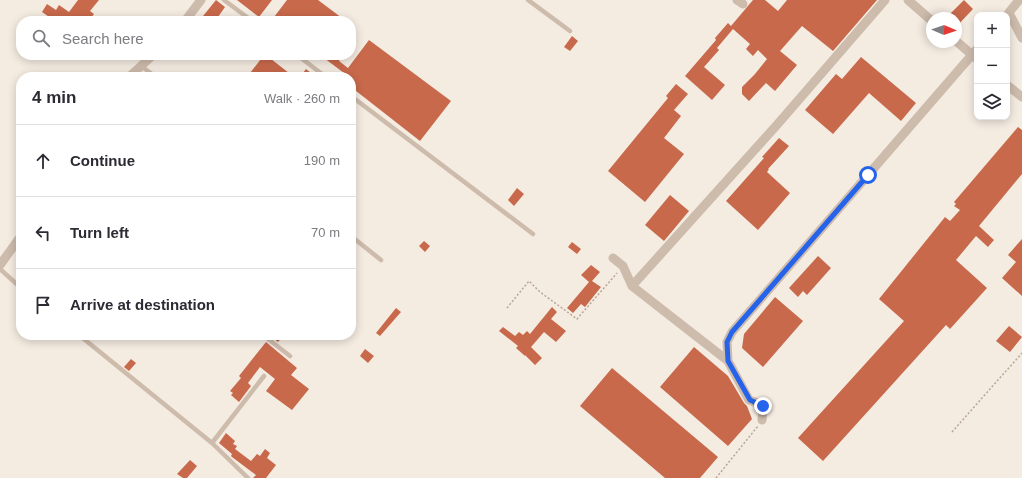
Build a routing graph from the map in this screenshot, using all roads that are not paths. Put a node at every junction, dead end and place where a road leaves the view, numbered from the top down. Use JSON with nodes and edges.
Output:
{"nodes":[{"id":1,"x":201,"y":0,"type":"edge"},
{"id":2,"x":224,"y":0,"type":"edge"},
{"id":3,"x":528,"y":0,"type":"edge"},
{"id":4,"x":885,"y":0,"type":"edge"},
{"id":5,"x":908,"y":0,"type":"edge"},
{"id":6,"x":1020,"y":0,"type":"edge"},
{"id":7,"x":1010,"y":12,"type":"edge"},
{"id":8,"x":189,"y":16,"type":"edge"},
{"id":9,"x":245,"y":16,"type":"edge"},
{"id":10,"x":926,"y":16,"type":"edge"},
{"id":11,"x":1010,"y":17,"type":"edge"},
{"id":12,"x":570,"y":31,"type":"dead end"},
{"id":13,"x":1022,"y":38,"type":"edge"},
{"id":14,"x":962,"y":45,"type":"edge"},
{"id":15,"x":974,"y":53,"type":"edge"},
{"id":16,"x":974,"y":55,"type":"edge"},
{"id":17,"x":147,"y":60,"type":"edge"},
{"id":18,"x":304,"y":60,"type":"edge"},
{"id":19,"x":140,"y":66,"type":"junction"},
{"id":20,"x":134,"y":72,"type":"edge"},
{"id":21,"x":149,"y":72,"type":"edge"},
{"id":22,"x":319,"y":72,"type":"edge"},
{"id":23,"x":1010,"y":87,"type":"edge"},
{"id":24,"x":1022,"y":97,"type":"edge"},
{"id":25,"x":356,"y":100,"type":"edge"},
{"id":26,"x":533,"y":234,"type":"dead end"},
{"id":27,"x":356,"y":240,"type":"edge"},
{"id":28,"x":16,"y":243,"type":"edge"},
{"id":29,"x":613,"y":258,"type":"dead end"},
{"id":30,"x":381,"y":260,"type":"dead end"},
{"id":31,"x":0,"y":265,"type":"edge"},
{"id":32,"x":0,"y":269,"type":"edge"},
{"id":33,"x":16,"y":283,"type":"edge"},
{"id":34,"x":632,"y":286,"type":"junction"},
{"id":35,"x":85,"y":340,"type":"edge"},
{"id":36,"x":269,"y":340,"type":"edge"},
{"id":37,"x":290,"y":356,"type":"dead end"},
{"id":38,"x":728,"y":361,"type":"junction"},
{"id":39,"x":264,"y":376,"type":"dead end"},
{"id":40,"x":762,"y":420,"type":"road end"},
{"id":41,"x":212,"y":443,"type":"junction"},
{"id":42,"x":248,"y":478,"type":"edge"}],
"edges":[{"from":1,"to":8,"type":"street"},
{"from":2,"to":9,"type":"lane"},
{"from":3,"to":12,"type":"lane"},
{"from":4,"to":34,"type":"street"},
{"from":5,"to":10,"type":"street"},
{"from":6,"to":7,"type":"street"},
{"from":11,"to":13,"type":"street"},
{"from":14,"to":15,"type":"street"},
{"from":16,"to":38,"type":"street"},
{"from":17,"to":19,"type":"street"},
{"from":18,"to":22,"type":"lane"},
{"from":19,"to":20,"type":"street"},
{"from":19,"to":21,"type":"lane"},
{"from":23,"to":24,"type":"street"},
{"from":25,"to":26,"type":"lane"},
{"from":27,"to":30,"type":"lane"},
{"from":28,"to":31,"type":"street"},
{"from":29,"to":34,"type":"street"},
{"from":32,"to":33,"type":"lane"},
{"from":34,"to":38,"type":"street"},
{"from":35,"to":41,"type":"lane"},
{"from":36,"to":37,"type":"lane"},
{"from":38,"to":40,"type":"street"},
{"from":39,"to":41,"type":"lane"},
{"from":41,"to":42,"type":"lane"}]}
